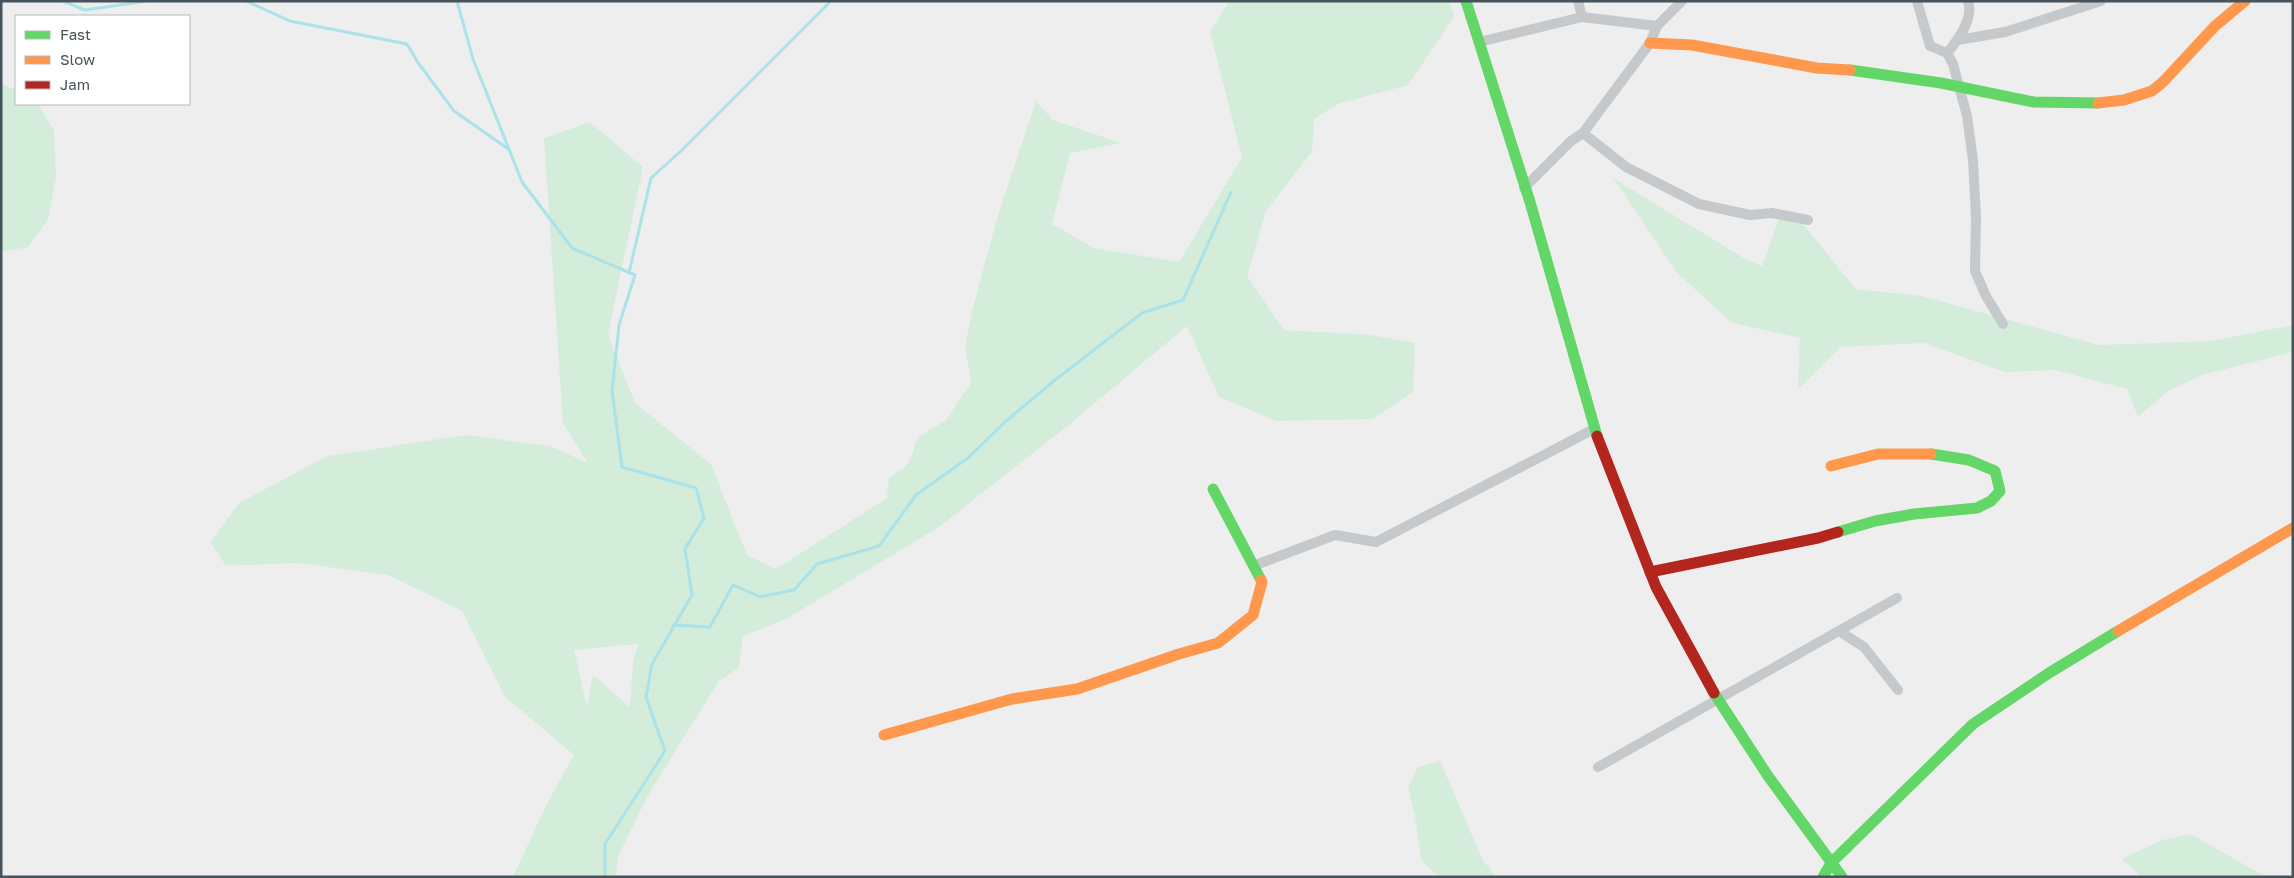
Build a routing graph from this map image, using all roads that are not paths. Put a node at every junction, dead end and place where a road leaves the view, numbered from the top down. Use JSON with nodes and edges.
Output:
{"nodes":[{"id":1,"x":1466,"y":1,"type":"edge"},
{"id":2,"x":1578,"y":1,"type":"edge"},
{"id":3,"x":1682,"y":1,"type":"edge"},
{"id":4,"x":1917,"y":1,"type":"edge"},
{"id":5,"x":1968,"y":1,"type":"edge"},
{"id":6,"x":2101,"y":1,"type":"edge"},
{"id":7,"x":2245,"y":1,"type":"edge"},
{"id":8,"x":1582,"y":16,"type":"junction"},
{"id":9,"x":1657,"y":26,"type":"junction"},
{"id":10,"x":1958,"y":40,"type":"junction"},
{"id":11,"x":1479,"y":42,"type":"junction"},
{"id":12,"x":1650,"y":44,"type":"junction"},
{"id":13,"x":1947,"y":53,"type":"junction"},
{"id":14,"x":1960,"y":88,"type":"junction"},
{"id":15,"x":1583,"y":133,"type":"junction"},
{"id":16,"x":1524,"y":188,"type":"junction"},
{"id":17,"x":1808,"y":220,"type":"dead end"},
{"id":18,"x":2003,"y":324,"type":"dead end"},
{"id":19,"x":1594,"y":429,"type":"junction"},
{"id":20,"x":1831,"y":466,"type":"dead end"},
{"id":21,"x":1213,"y":489,"type":"dead end"},
{"id":22,"x":2293,"y":528,"type":"edge"},
{"id":23,"x":1253,"y":566,"type":"junction"},
{"id":24,"x":1650,"y":572,"type":"junction"},
{"id":25,"x":1898,"y":598,"type":"dead end"},
{"id":26,"x":1839,"y":631,"type":"junction"},
{"id":27,"x":1898,"y":690,"type":"dead end"},
{"id":28,"x":1718,"y":699,"type":"junction"},
{"id":29,"x":884,"y":735,"type":"dead end"},
{"id":30,"x":1598,"y":767,"type":"dead end"},
{"id":31,"x":1830,"y":863,"type":"junction"},
{"id":32,"x":1823,"y":877,"type":"edge"},
{"id":33,"x":1842,"y":877,"type":"edge"}],
"edges":[{"from":1,"to":11,"type":"main road"},
{"from":2,"to":8,"type":"street"},
{"from":3,"to":9,"type":"street"},
{"from":4,"to":13,"type":"street"},
{"from":5,"to":10,"type":"street"},
{"from":6,"to":10,"type":"street"},
{"from":7,"to":14,"type":"main road"},
{"from":8,"to":9,"type":"street"},
{"from":8,"to":11,"type":"street"},
{"from":9,"to":12,"type":"street"},
{"from":10,"to":13,"type":"street"},
{"from":11,"to":16,"type":"main road"},
{"from":12,"to":14,"type":"main road"},
{"from":12,"to":15,"type":"street"},
{"from":13,"to":14,"type":"street"},
{"from":14,"to":18,"type":"street"},
{"from":15,"to":16,"type":"street"},
{"from":15,"to":17,"type":"street"},
{"from":16,"to":19,"type":"main road"},
{"from":19,"to":23,"type":"street"},
{"from":19,"to":24,"type":"main road"},
{"from":20,"to":24,"type":"main road"},
{"from":21,"to":23,"type":"main road"},
{"from":22,"to":31,"type":"main road"},
{"from":23,"to":29,"type":"main road"},
{"from":24,"to":28,"type":"main road"},
{"from":25,"to":26,"type":"street"},
{"from":26,"to":27,"type":"street"},
{"from":26,"to":28,"type":"street"},
{"from":28,"to":30,"type":"street"},
{"from":28,"to":31,"type":"main road"},
{"from":31,"to":32,"type":"main road"},
{"from":31,"to":33,"type":"main road"}]}
